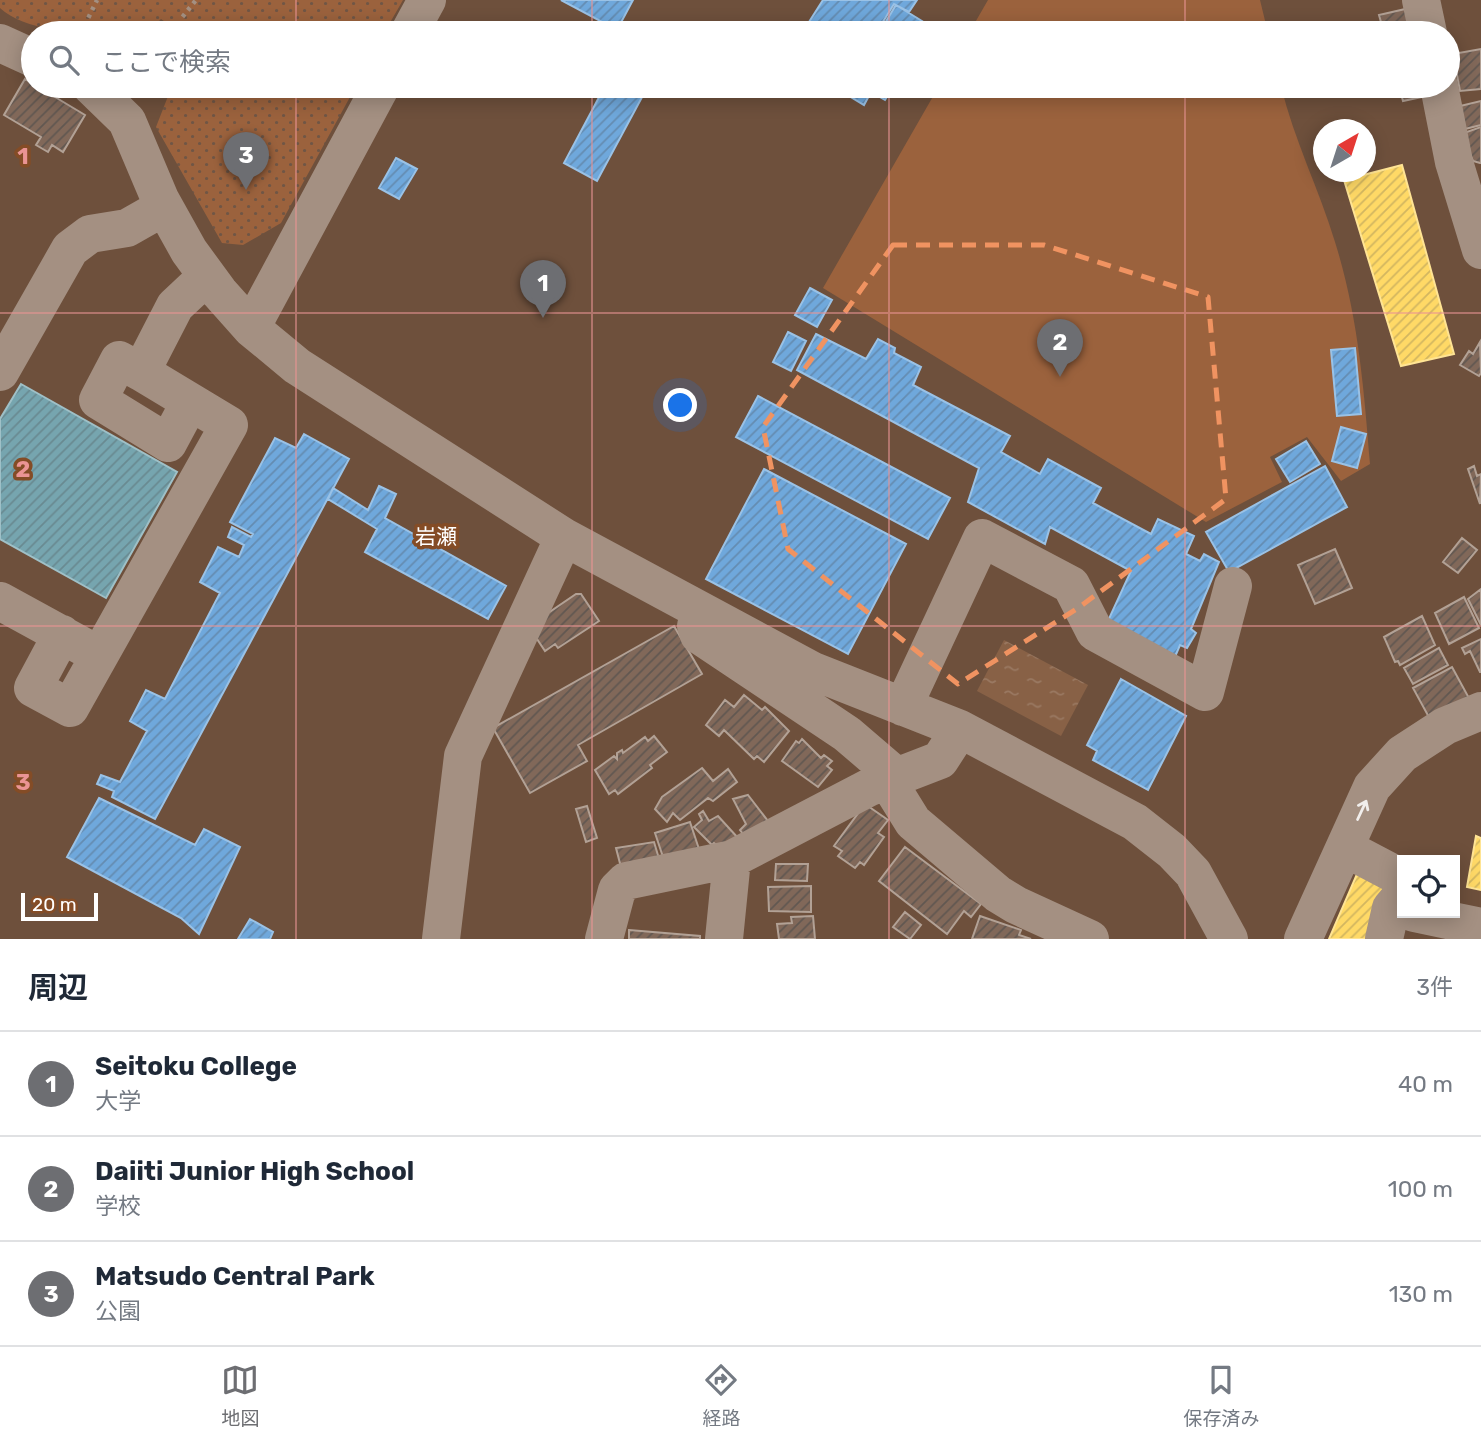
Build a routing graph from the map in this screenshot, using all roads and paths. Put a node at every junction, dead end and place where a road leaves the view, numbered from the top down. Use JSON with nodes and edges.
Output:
{"nodes":[{"id":1,"x":97,"y":0,"type":"edge"},
{"id":2,"x":196,"y":0,"type":"edge"},
{"id":3,"x":427,"y":0,"type":"edge"},
{"id":4,"x":87,"y":21,"type":"edge"},
{"id":5,"x":180,"y":21,"type":"edge"},
{"id":6,"x":416,"y":21,"type":"edge"},
{"id":7,"x":0,"y":43,"type":"edge"},
{"id":8,"x":21,"y":53,"type":"edge"},
{"id":9,"x":103,"y":98,"type":"edge"},
{"id":10,"x":375,"y":98,"type":"edge"},
{"id":11,"x":1443,"y":98,"type":"edge"},
{"id":12,"x":1470,"y":179,"type":"edge"},
{"id":13,"x":164,"y":207,"type":"junction"},
{"id":14,"x":1481,"y":250,"type":"edge"},
{"id":15,"x":207,"y":276,"type":"junction"},
{"id":16,"x":251,"y":328,"type":"junction"},
{"id":17,"x":0,"y":372,"type":"edge"},
{"id":18,"x":141,"y":372,"type":"junction"},
{"id":19,"x":190,"y":402,"type":"junction"},
{"id":20,"x":564,"y":537,"type":"junction"},
{"id":21,"x":1233,"y":586,"type":"dead end"},
{"id":22,"x":0,"y":601,"type":"edge"},
{"id":23,"x":701,"y":611,"type":"junction"},
{"id":24,"x":62,"y":634,"type":"junction"},
{"id":25,"x":99,"y":655,"type":"junction"},
{"id":26,"x":903,"y":707,"type":"junction"},
{"id":27,"x":1481,"y":710,"type":"edge"},
{"id":28,"x":960,"y":729,"type":"junction"},
{"id":29,"x":892,"y":778,"type":"junction"},
{"id":30,"x":1345,"y":848,"type":"junction"},
{"id":31,"x":732,"y":859,"type":"junction"},
{"id":32,"x":1397,"y":905,"type":"edge"},
{"id":33,"x":1433,"y":918,"type":"edge"},
{"id":34,"x":1471,"y":930,"type":"edge"},
{"id":35,"x":441,"y":939,"type":"edge"},
{"id":36,"x":604,"y":939,"type":"edge"},
{"id":37,"x":724,"y":939,"type":"edge"},
{"id":38,"x":1090,"y":939,"type":"edge"},
{"id":39,"x":1229,"y":939,"type":"edge"},
{"id":40,"x":1303,"y":939,"type":"edge"}],
"edges":[{"from":1,"to":4,"type":"path"},
{"from":2,"to":5,"type":"path"},
{"from":3,"to":6,"type":"street"},
{"from":7,"to":8,"type":"street"},
{"from":9,"to":13,"type":"street"},
{"from":10,"to":16,"type":"street"},
{"from":11,"to":12,"type":"street"},
{"from":12,"to":14,"type":"street"},
{"from":13,"to":15,"type":"street"},
{"from":13,"to":17,"type":"street"},
{"from":15,"to":16,"type":"street"},
{"from":15,"to":18,"type":"street"},
{"from":16,"to":20,"type":"street"},
{"from":18,"to":19,"type":"street"},
{"from":18,"to":19,"type":"street"},
{"from":19,"to":25,"type":"street"},
{"from":20,"to":23,"type":"street"},
{"from":20,"to":35,"type":"street"},
{"from":21,"to":26,"type":"street"},
{"from":22,"to":24,"type":"street"},
{"from":23,"to":26,"type":"street"},
{"from":23,"to":29,"type":"street"},
{"from":24,"to":25,"type":"street"},
{"from":24,"to":25,"type":"street"},
{"from":26,"to":28,"type":"street"},
{"from":30,"to":27,"type":"street","one_way":true},
{"from":28,"to":29,"type":"street"},
{"from":28,"to":39,"type":"street"},
{"from":29,"to":31,"type":"street"},
{"from":29,"to":38,"type":"street"},
{"from":30,"to":32,"type":"street"},
{"from":30,"to":40,"type":"street"},
{"from":31,"to":36,"type":"street"},
{"from":31,"to":37,"type":"street"},
{"from":33,"to":34,"type":"street"}]}
